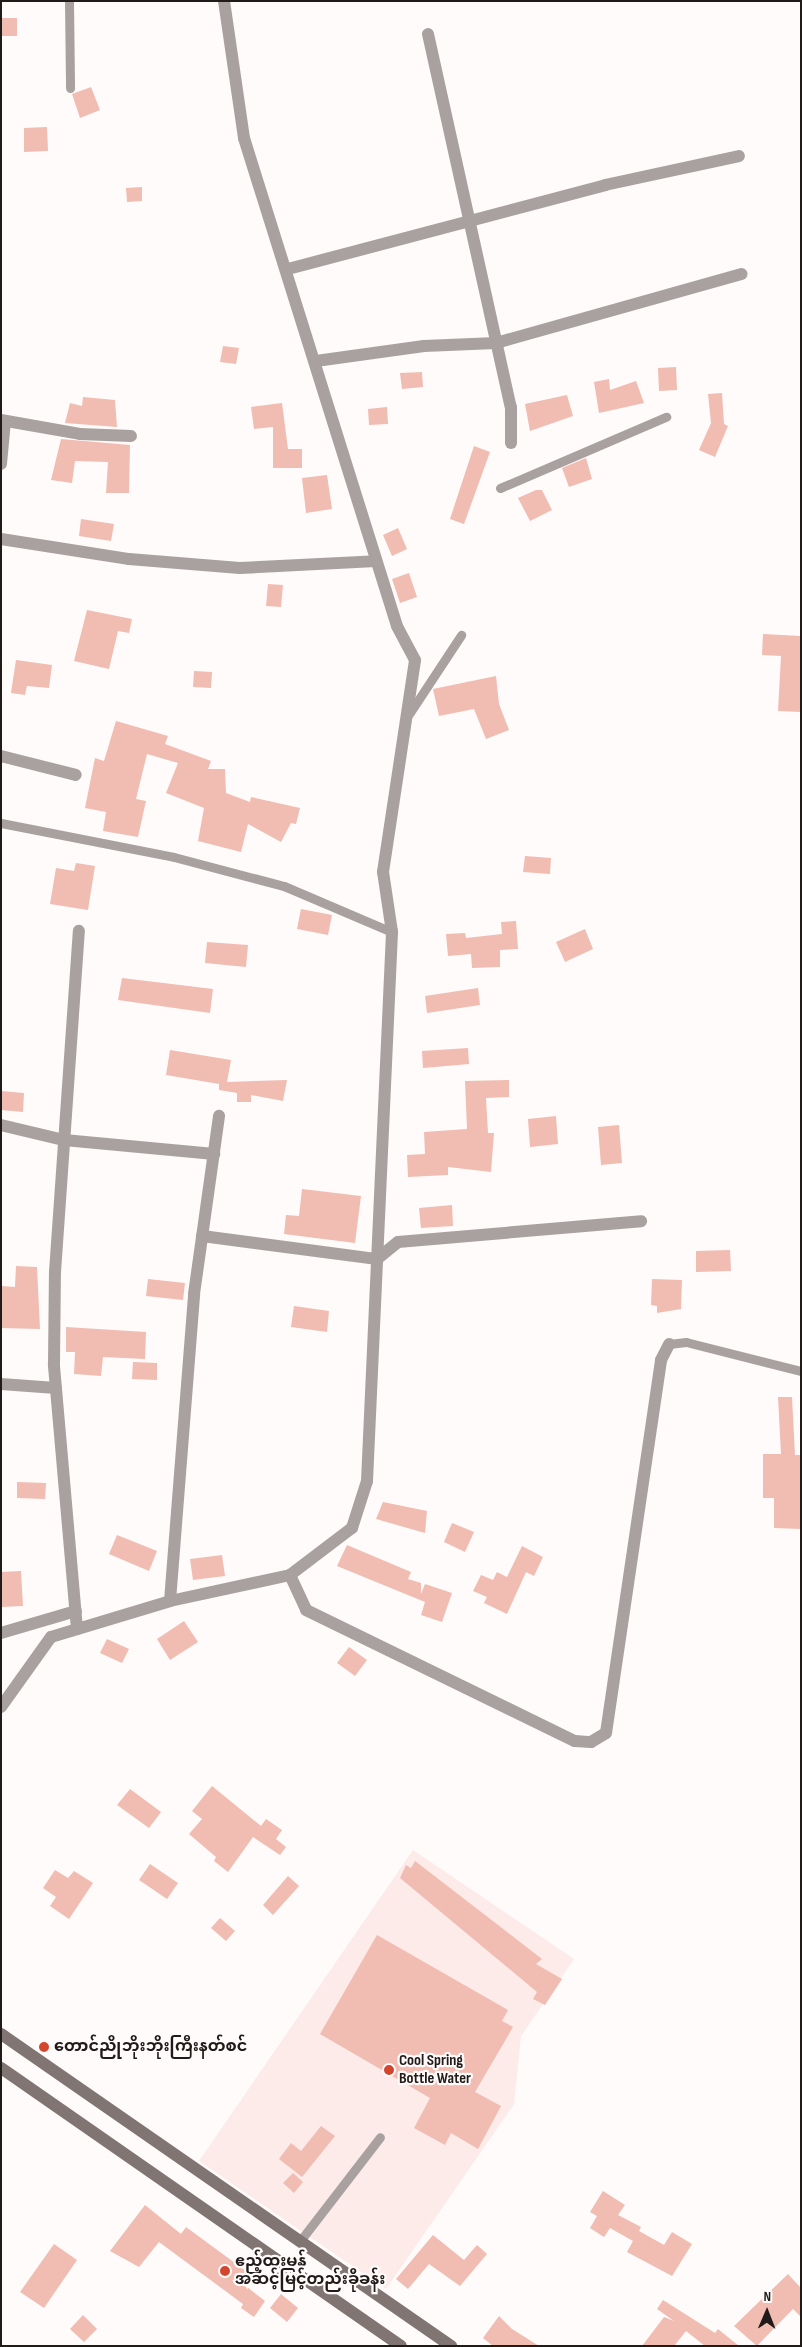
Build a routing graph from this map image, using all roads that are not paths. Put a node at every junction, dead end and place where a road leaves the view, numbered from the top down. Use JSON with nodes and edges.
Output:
{"nodes":[{"id":1,"x":69,"y":1,"type":"edge"},
{"id":2,"x":224,"y":1,"type":"edge"},
{"id":3,"x":428,"y":34,"type":"dead end"},
{"id":4,"x":70,"y":88,"type":"dead end"},
{"id":5,"x":739,"y":156,"type":"dead end"},
{"id":6,"x":467,"y":223,"type":"junction"},
{"id":7,"x":288,"y":268,"type":"junction"},
{"id":8,"x":742,"y":274,"type":"dead end"},
{"id":9,"x":496,"y":343,"type":"junction"},
{"id":10,"x":316,"y":360,"type":"junction"},
{"id":11,"x":666,"y":417,"type":"dead end"},
{"id":12,"x":3,"y":420,"type":"edge"},
{"id":13,"x":131,"y":436,"type":"dead end"},
{"id":14,"x":511,"y":443,"type":"dead end"},
{"id":15,"x":1,"y":464,"type":"edge"},
{"id":16,"x":500,"y":488,"type":"dead end"},
{"id":17,"x":1,"y":539,"type":"edge"},
{"id":18,"x":376,"y":561,"type":"junction"},
{"id":19,"x":461,"y":634,"type":"dead end"},
{"id":20,"x":409,"y":714,"type":"junction"},
{"id":21,"x":1,"y":756,"type":"edge"},
{"id":22,"x":76,"y":775,"type":"dead end"},
{"id":23,"x":1,"y":823,"type":"edge"},
{"id":24,"x":79,"y":931,"type":"dead end"},
{"id":25,"x":392,"y":932,"type":"junction"},
{"id":26,"x":219,"y":1116,"type":"dead end"},
{"id":27,"x":1,"y":1125,"type":"edge"},
{"id":28,"x":64,"y":1140,"type":"junction"},
{"id":29,"x":214,"y":1154,"type":"junction"},
{"id":30,"x":641,"y":1221,"type":"dead end"},
{"id":31,"x":202,"y":1236,"type":"junction"},
{"id":32,"x":377,"y":1259,"type":"junction"},
{"id":33,"x":670,"y":1344,"type":"joint"},
{"id":34,"x":801,"y":1371,"type":"edge"},
{"id":35,"x":1,"y":1384,"type":"edge"},
{"id":36,"x":56,"y":1388,"type":"junction"},
{"id":37,"x":290,"y":1576,"type":"junction"},
{"id":38,"x":170,"y":1601,"type":"junction"},
{"id":39,"x":76,"y":1611,"type":"junction"},
{"id":40,"x":77,"y":1629,"type":"junction"},
{"id":41,"x":1,"y":1633,"type":"edge"},
{"id":42,"x":1,"y":1707,"type":"edge"},
{"id":43,"x":1,"y":2034,"type":"edge"},
{"id":44,"x":1,"y":2068,"type":"edge"},
{"id":45,"x":380,"y":2137,"type":"dead end"},
{"id":46,"x":300,"y":2241,"type":"junction"},
{"id":47,"x":400,"y":2346,"type":"edge"},
{"id":48,"x":451,"y":2346,"type":"edge"}],
"edges":[{"from":1,"to":4,"type":"lane"},
{"from":2,"to":7,"type":"street"},
{"from":3,"to":6,"type":"street"},
{"from":5,"to":6,"type":"street"},
{"from":6,"to":7,"type":"street"},
{"from":6,"to":9,"type":"street"},
{"from":7,"to":10,"type":"street"},
{"from":8,"to":9,"type":"street"},
{"from":9,"to":10,"type":"street"},
{"from":9,"to":14,"type":"street"},
{"from":10,"to":18,"type":"street"},
{"from":11,"to":16,"type":"lane"},
{"from":12,"to":13,"type":"street"},
{"from":12,"to":15,"type":"street"},
{"from":17,"to":18,"type":"street"},
{"from":18,"to":20,"type":"street"},
{"from":19,"to":20,"type":"lane"},
{"from":20,"to":25,"type":"street"},
{"from":21,"to":22,"type":"street"},
{"from":23,"to":25,"type":"lane"},
{"from":24,"to":28,"type":"street"},
{"from":25,"to":32,"type":"street"},
{"from":26,"to":29,"type":"street"},
{"from":27,"to":28,"type":"street"},
{"from":28,"to":29,"type":"street"},
{"from":28,"to":36,"type":"street"},
{"from":29,"to":31,"type":"street"},
{"from":30,"to":32,"type":"street"},
{"from":31,"to":32,"type":"street"},
{"from":31,"to":38,"type":"street"},
{"from":32,"to":37,"type":"street"},
{"from":33,"to":34,"type":"lane"},
{"from":33,"to":37,"type":"street"},
{"from":35,"to":36,"type":"street"},
{"from":36,"to":39,"type":"street"},
{"from":37,"to":38,"type":"street"},
{"from":38,"to":40,"type":"street"},
{"from":39,"to":40,"type":"street"},
{"from":39,"to":41,"type":"street"},
{"from":40,"to":42,"type":"street"},
{"from":43,"to":46,"type":"main road"},
{"from":44,"to":47,"type":"main road"},
{"from":45,"to":46,"type":"lane"},
{"from":46,"to":48,"type":"main road"}]}
